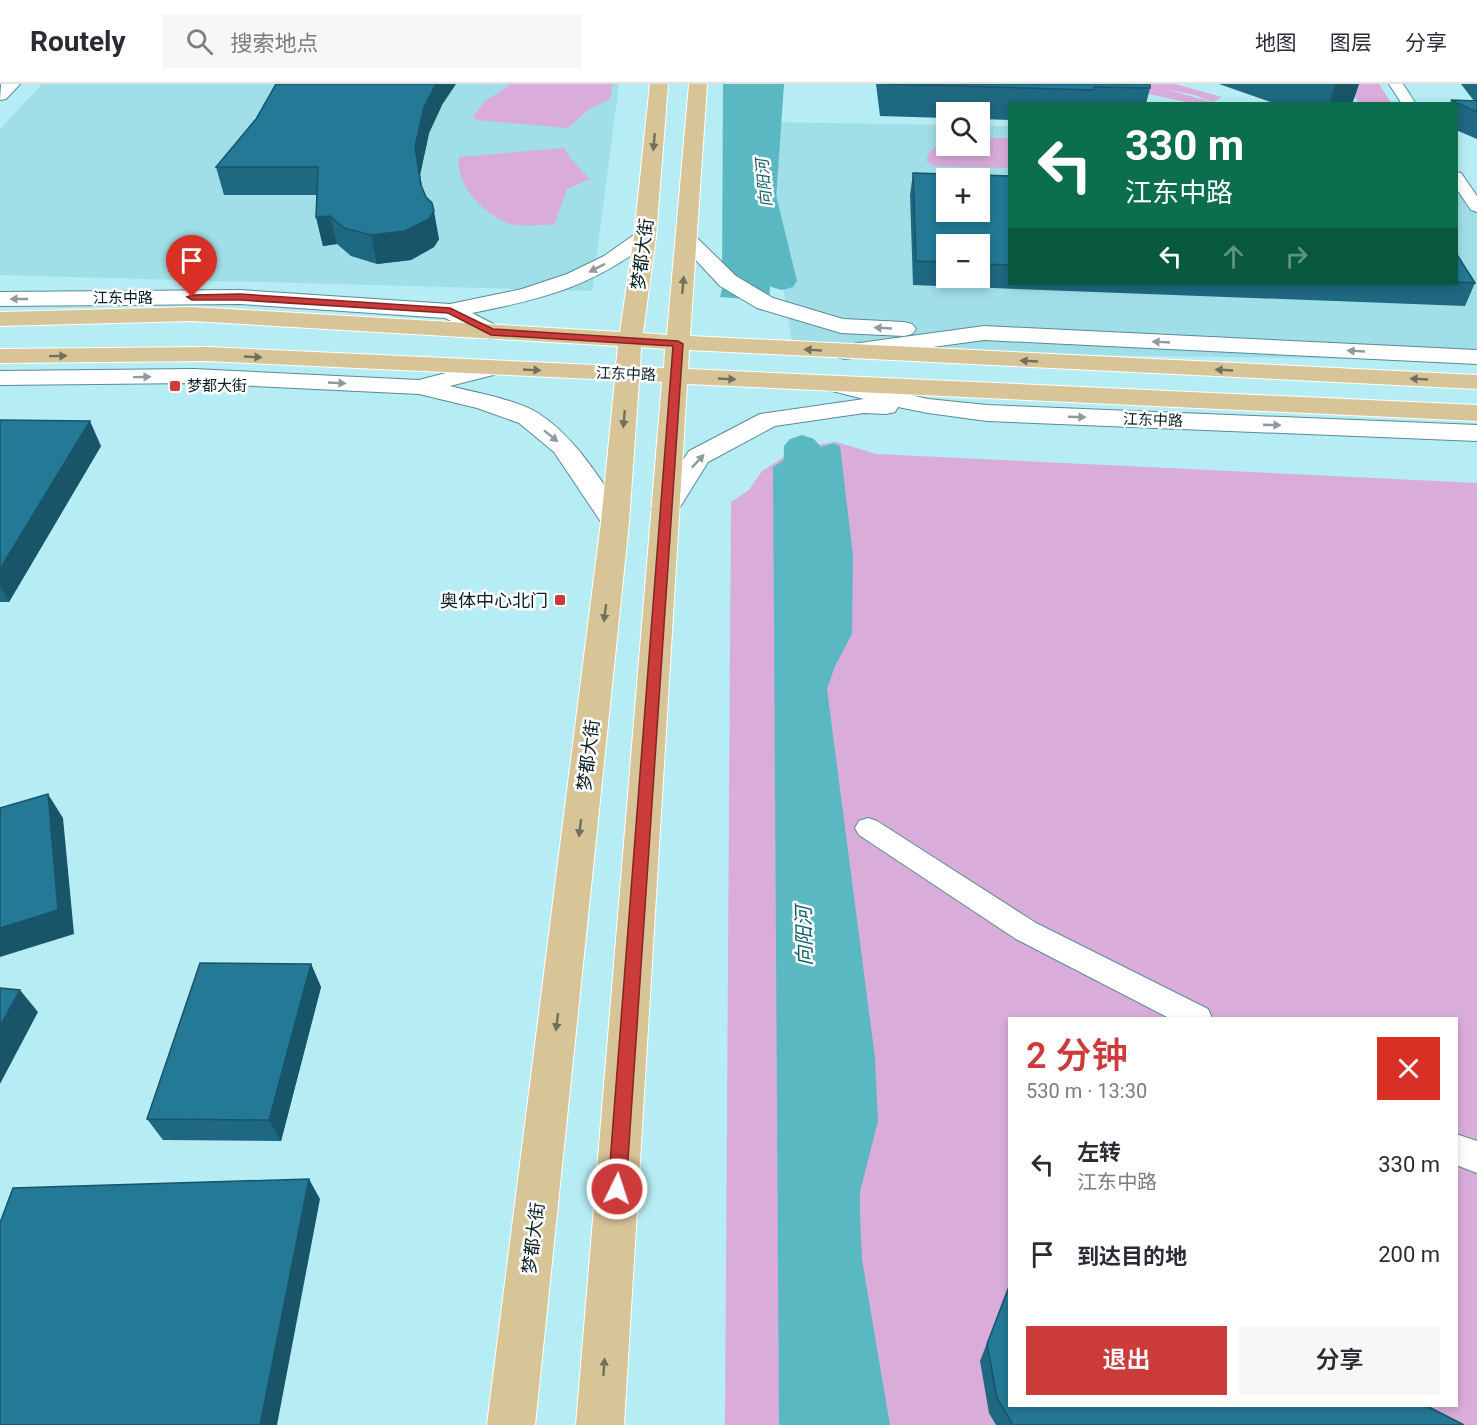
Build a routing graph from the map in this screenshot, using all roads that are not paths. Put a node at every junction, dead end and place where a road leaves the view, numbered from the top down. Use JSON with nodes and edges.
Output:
{"nodes":[{"id":1,"x":11,"y":84,"type":"edge"},
{"id":2,"x":659,"y":84,"type":"edge"},
{"id":3,"x":698,"y":84,"type":"edge"},
{"id":4,"x":1396,"y":84,"type":"edge"},
{"id":5,"x":0,"y":95,"type":"edge"},
{"id":6,"x":1408,"y":102,"type":"edge"},
{"id":7,"x":1458,"y":179,"type":"edge"},
{"id":8,"x":1477,"y":207,"type":"edge"},
{"id":9,"x":645,"y":236,"type":"junction"},
{"id":10,"x":687,"y":239,"type":"junction"},
{"id":11,"x":0,"y":299,"type":"edge"},
{"id":12,"x":450,"y":310,"type":"junction"},
{"id":13,"x":0,"y":319,"type":"edge"},
{"id":14,"x":491,"y":332,"type":"junction"},
{"id":15,"x":984,"y":333,"type":"junction"},
{"id":16,"x":842,"y":352,"type":"junction"},
{"id":17,"x":0,"y":356,"type":"edge"},
{"id":18,"x":629,"y":357,"type":"junction"},
{"id":19,"x":1477,"y":357,"type":"edge"},
{"id":20,"x":677,"y":360,"type":"junction"},
{"id":21,"x":492,"y":368,"type":"junction"},
{"id":22,"x":0,"y":378,"type":"edge"},
{"id":23,"x":1477,"y":382,"type":"edge"},
{"id":24,"x":833,"y":384,"type":"junction"},
{"id":25,"x":419,"y":387,"type":"junction"},
{"id":26,"x":987,"y":413,"type":"junction"},
{"id":27,"x":1477,"y":413,"type":"edge"},
{"id":28,"x":1477,"y":433,"type":"edge"},
{"id":29,"x":666,"y":508,"type":"junction"},
{"id":30,"x":615,"y":522,"type":"junction"},
{"id":31,"x":868,"y":828,"type":"dead end"},
{"id":32,"x":1195,"y":1017,"type":"edge"},
{"id":33,"x":1458,"y":1150,"type":"edge"},
{"id":34,"x":1477,"y":1157,"type":"edge"},
{"id":35,"x":511,"y":1425,"type":"edge"},
{"id":36,"x":600,"y":1425,"type":"edge"}],
"edges":[{"from":1,"to":5,"type":"street"},
{"from":2,"to":9,"type":"main road","name":"梦都大街","one_way":true},
{"from":3,"to":10,"type":"main road"},
{"from":4,"to":6,"type":"street"},
{"from":7,"to":8,"type":"street"},
{"from":9,"to":12,"type":"street","one_way":true},
{"from":9,"to":18,"type":"main road","name":"梦都大街"},
{"from":15,"to":10,"type":"street","one_way":true},
{"from":20,"to":10,"type":"main road","one_way":true},
{"from":12,"to":11,"type":"street","name":"江东中路","one_way":true},
{"from":12,"to":14,"type":"street","name":"江东中路"},
{"from":13,"to":14,"type":"main road","name":"江东中路"},
{"from":14,"to":18,"type":"main road","name":"江东中路"},
{"from":15,"to":16,"type":"street","name":"江东中路"},
{"from":19,"to":15,"type":"street","name":"江东中路","one_way":true},
{"from":16,"to":20,"type":"main road","name":"江东中路","one_way":true},
{"from":23,"to":16,"type":"main road","name":"江东中路","one_way":true},
{"from":17,"to":21,"type":"main road","name":"江东中路","one_way":true},
{"from":18,"to":20,"type":"main road","name":"江东中路"},
{"from":18,"to":20,"type":"main road","name":"江东中路"},
{"from":21,"to":18,"type":"main road","name":"江东中路","one_way":true},
{"from":18,"to":30,"type":"main road","name":"梦都大街","one_way":true},
{"from":20,"to":24,"type":"main road","name":"江东中路","one_way":true},
{"from":20,"to":29,"type":"main road"},
{"from":21,"to":25,"type":"street","name":"江东中路"},
{"from":22,"to":25,"type":"street","name":"江东中路","one_way":true},
{"from":24,"to":26,"type":"street","name":"江东中路"},
{"from":24,"to":27,"type":"main road","name":"江东中路"},
{"from":25,"to":30,"type":"street","one_way":true},
{"from":26,"to":28,"type":"street","name":"江东中路","one_way":true},
{"from":29,"to":26,"type":"street","one_way":true},
{"from":36,"to":29,"type":"main road","one_way":true},
{"from":30,"to":35,"type":"main road","name":"梦都大街","one_way":true},
{"from":31,"to":32,"type":"street"},
{"from":33,"to":34,"type":"street"}]}
